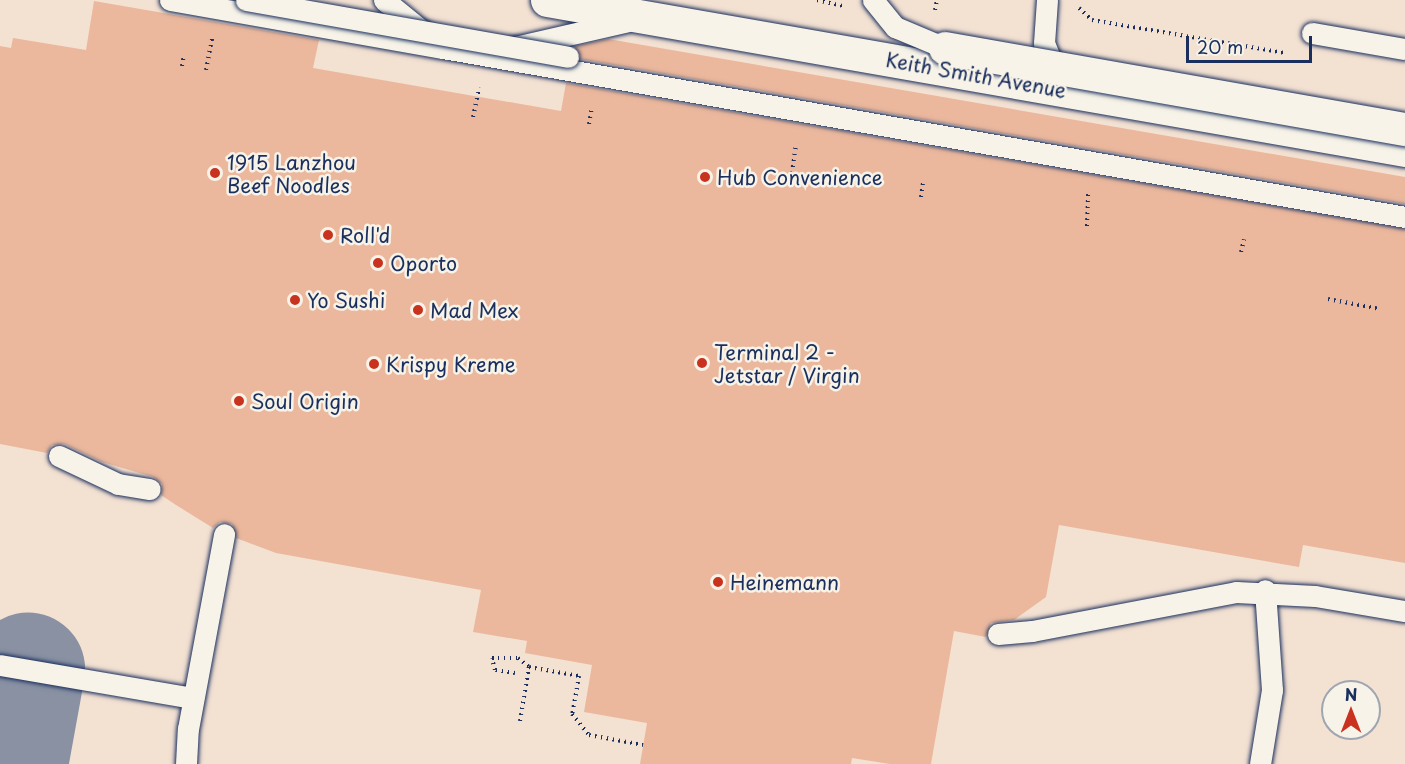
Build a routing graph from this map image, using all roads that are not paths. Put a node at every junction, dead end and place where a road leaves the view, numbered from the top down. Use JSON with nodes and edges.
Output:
{"nodes":[{"id":1,"x":170,"y":0,"type":"edge"},
{"id":2,"x":246,"y":0,"type":"edge"},
{"id":3,"x":384,"y":0,"type":"edge"},
{"id":4,"x":405,"y":0,"type":"edge"},
{"id":5,"x":548,"y":0,"type":"edge"},
{"id":6,"x":873,"y":0,"type":"edge"},
{"id":7,"x":1047,"y":0,"type":"edge"},
{"id":8,"x":658,"y":8,"type":"edge"},
{"id":9,"x":1312,"y":33,"type":"dead end"},
{"id":10,"x":446,"y":42,"type":"junction"},
{"id":11,"x":945,"y":48,"type":"junction"},
{"id":12,"x":1405,"y":48,"type":"edge"},
{"id":13,"x":482,"y":54,"type":"junction"},
{"id":14,"x":568,"y":57,"type":"dead end"},
{"id":15,"x":1089,"y":95,"type":"junction"},
{"id":16,"x":1405,"y":129,"type":"edge"},
{"id":17,"x":1405,"y":150,"type":"edge"},
{"id":18,"x":1405,"y":216,"type":"edge"},
{"id":19,"x":59,"y":456,"type":"dead end"},
{"id":20,"x":150,"y":489,"type":"dead end"},
{"id":21,"x":224,"y":534,"type":"dead end"},
{"id":22,"x":1265,"y":590,"type":"junction"},
{"id":23,"x":1405,"y":611,"type":"edge"},
{"id":24,"x":998,"y":634,"type":"dead end"},
{"id":25,"x":0,"y":665,"type":"edge"},
{"id":26,"x":193,"y":698,"type":"junction"},
{"id":27,"x":186,"y":764,"type":"edge"},
{"id":28,"x":1260,"y":764,"type":"edge"}],
"edges":[{"from":1,"to":10,"type":"lane"},
{"from":2,"to":10,"type":"lane","bridge":true},
{"from":3,"to":10,"type":"lane"},
{"from":4,"to":10,"type":"lane"},
{"from":5,"to":8,"type":"street","name":"Keith Smith Avenue"},
{"from":6,"to":11,"type":"lane","bridge":true},
{"from":7,"to":15,"type":"lane"},
{"from":8,"to":11,"type":"street","name":"Keith Smith Avenue","bridge":true},
{"from":8,"to":13,"type":"lane"},
{"from":8,"to":15,"type":"street","name":"Keith Smith Avenue"},
{"from":9,"to":12,"type":"lane"},
{"from":10,"to":13,"type":"lane"},
{"from":10,"to":14,"type":"lane","bridge":true},
{"from":11,"to":16,"type":"street","name":"Keith Smith Avenue","bridge":true},
{"from":13,"to":18,"type":"lane"},
{"from":15,"to":17,"type":"street","name":"Keith Smith Avenue"},
{"from":19,"to":20,"type":"lane"},
{"from":21,"to":26,"type":"lane"},
{"from":22,"to":23,"type":"lane"},
{"from":22,"to":24,"type":"lane"},
{"from":22,"to":28,"type":"lane"},
{"from":25,"to":26,"type":"lane"},
{"from":26,"to":27,"type":"lane"}]}
